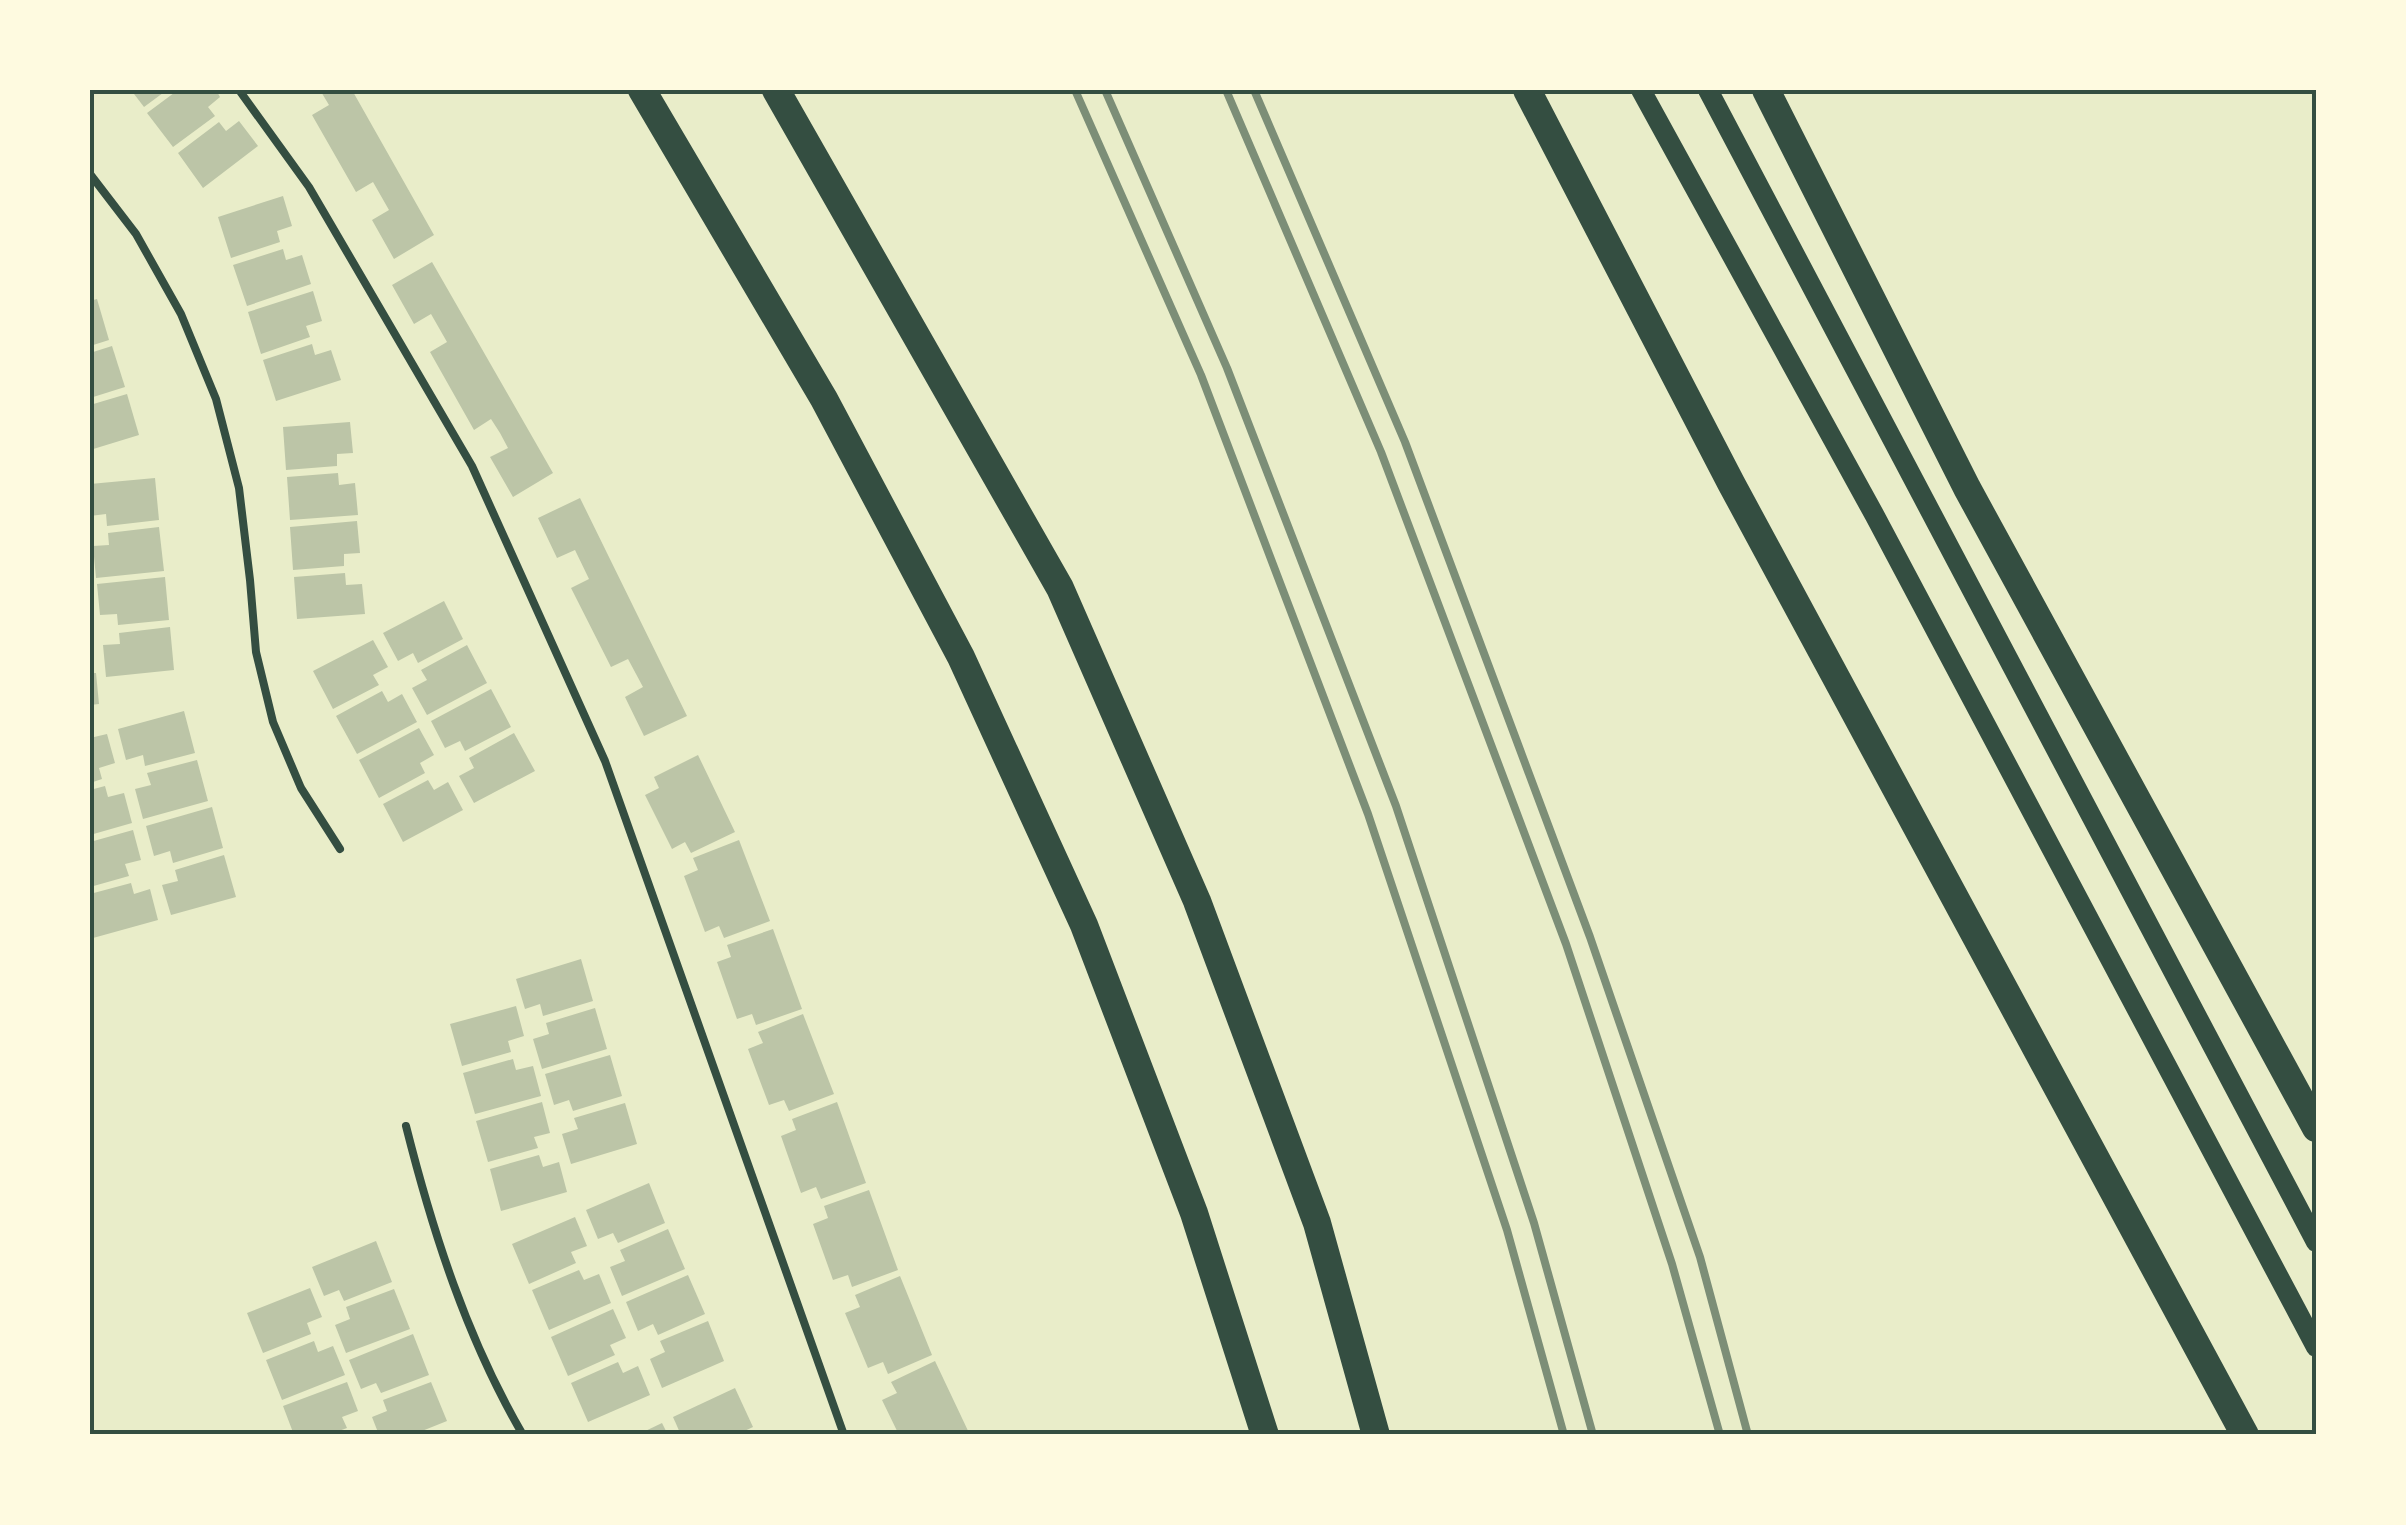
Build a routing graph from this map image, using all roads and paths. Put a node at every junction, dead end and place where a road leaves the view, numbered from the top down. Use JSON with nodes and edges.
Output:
{"nodes":[{"id":1,"x":239,"y":90,"type":"edge"},
{"id":2,"x":642,"y":90,"type":"edge"},
{"id":3,"x":776,"y":90,"type":"edge"},
{"id":4,"x":1527,"y":90,"type":"edge"},
{"id":5,"x":1641,"y":90,"type":"edge"},
{"id":6,"x":1708,"y":90,"type":"edge"},
{"id":7,"x":1766,"y":90,"type":"edge"},
{"id":8,"x":90,"y":174,"type":"edge"},
{"id":9,"x":340,"y":849,"type":"dead end"},
{"id":10,"x":406,"y":1126,"type":"dead end"},
{"id":11,"x":2316,"y":1128,"type":"edge"},
{"id":12,"x":2316,"y":1242,"type":"edge"},
{"id":13,"x":2316,"y":1347,"type":"edge"},
{"id":14,"x":523,"y":1435,"type":"edge"},
{"id":15,"x":844,"y":1435,"type":"edge"},
{"id":16,"x":1265,"y":1435,"type":"edge"},
{"id":17,"x":1376,"y":1435,"type":"edge"},
{"id":18,"x":2246,"y":1435,"type":"edge"}],
"edges":[{"from":1,"to":15,"type":"lane"},
{"from":2,"to":16,"type":"highway"},
{"from":3,"to":17,"type":"highway"},
{"from":4,"to":18,"type":"highway"},
{"from":5,"to":13,"type":"main road"},
{"from":6,"to":12,"type":"main road"},
{"from":7,"to":11,"type":"highway"},
{"from":8,"to":9,"type":"lane"},
{"from":10,"to":14,"type":"lane"}]}
